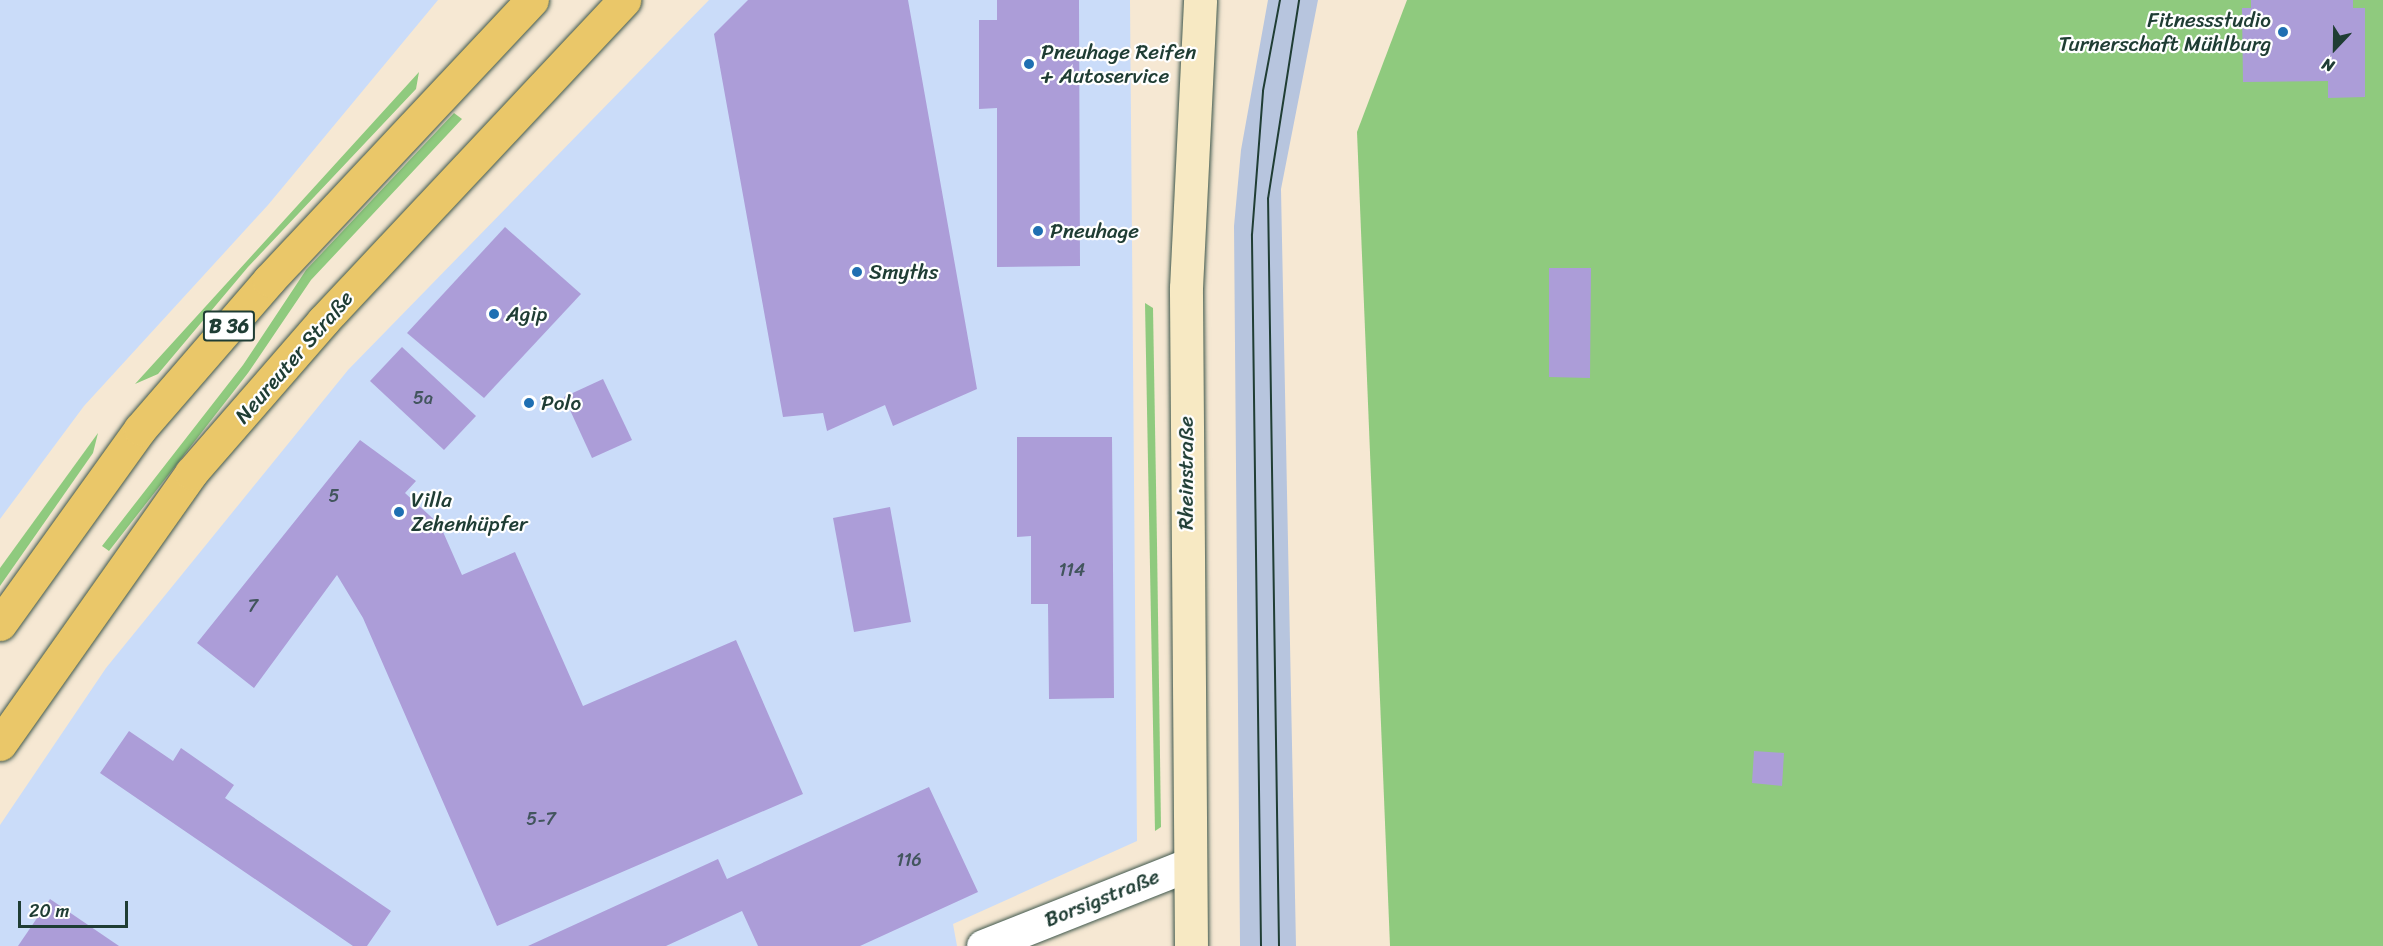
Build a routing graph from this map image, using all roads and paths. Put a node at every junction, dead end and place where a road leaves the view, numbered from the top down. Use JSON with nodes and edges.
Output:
{"nodes":[{"id":1,"x":532,"y":0,"type":"edge"},
{"id":2,"x":624,"y":0,"type":"edge"},
{"id":3,"x":1200,"y":0,"type":"edge"},
{"id":4,"x":0,"y":624,"type":"edge"},
{"id":5,"x":0,"y":744,"type":"edge"},
{"id":6,"x":1188,"y":865,"type":"junction"},
{"id":7,"x":997,"y":943,"type":"edge"},
{"id":8,"x":1191,"y":946,"type":"edge"}],
"edges":[{"from":1,"to":4,"type":"main road","number":"B 36"},
{"from":2,"to":5,"type":"main road","name":"Neureuter Straße"},
{"from":3,"to":6,"type":"main road","name":"Rheinstraße"},
{"from":6,"to":7,"type":"street","name":"Borsigstraße"},
{"from":6,"to":8,"type":"main road","name":"Rheinstraße"}]}
